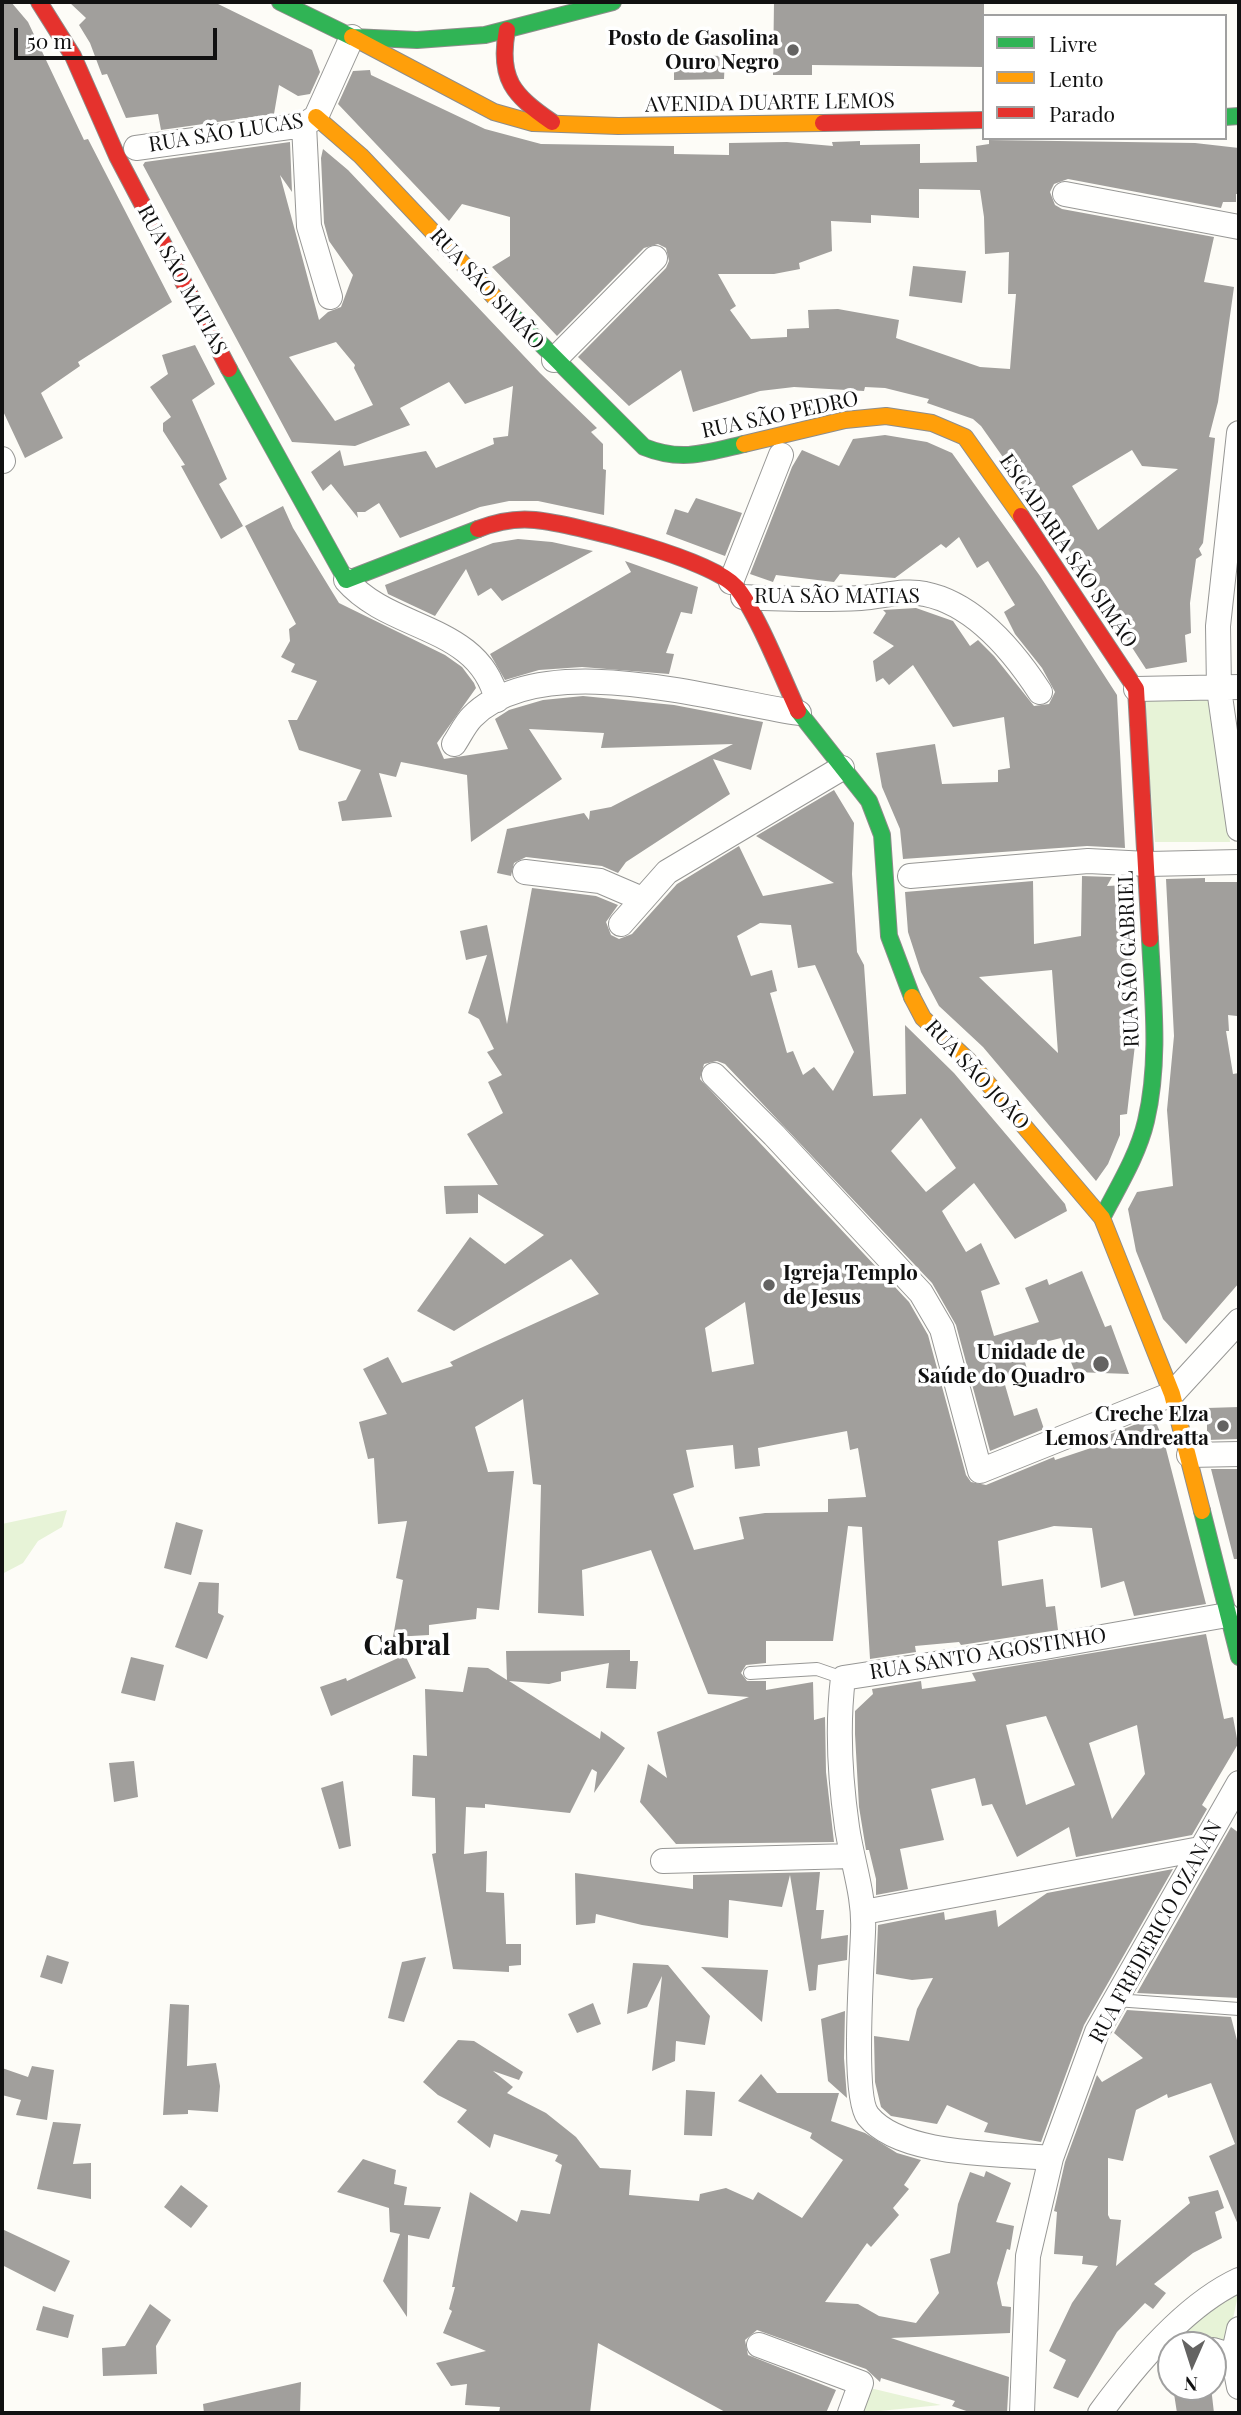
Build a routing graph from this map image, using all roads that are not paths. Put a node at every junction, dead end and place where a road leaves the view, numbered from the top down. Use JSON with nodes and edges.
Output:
{"nodes":[{"id":1,"x":39,"y":2,"type":"edge"},
{"id":2,"x":280,"y":2,"type":"edge"},
{"id":3,"x":613,"y":2,"type":"edge"},
{"id":4,"x":507,"y":30,"type":"junction"},
{"id":5,"x":352,"y":37,"type":"junction"},
{"id":6,"x":982,"y":120,"type":"edge"},
{"id":7,"x":310,"y":121,"type":"junction"},
{"id":8,"x":557,"y":126,"type":"junction"},
{"id":9,"x":136,"y":148,"type":"dead end"},
{"id":10,"x":1065,"y":194,"type":"dead end"},
{"id":11,"x":1239,"y":227,"type":"edge"},
{"id":12,"x":655,"y":258,"type":"dead end"},
{"id":13,"x":330,"y":297,"type":"dead end"},
{"id":14,"x":554,"y":360,"type":"junction"},
{"id":15,"x":1239,"y":433,"type":"edge"},
{"id":16,"x":965,"y":437,"type":"joint"},
{"id":17,"x":781,"y":455,"type":"dead end"},
{"id":18,"x":346,"y":580,"type":"junction"},
{"id":19,"x":737,"y":589,"type":"junction"},
{"id":20,"x":1229,"y":688,"type":"edge"},
{"id":21,"x":1136,"y":689,"type":"junction"},
{"id":22,"x":1040,"y":692,"type":"dead end"},
{"id":23,"x":496,"y":700,"type":"junction"},
{"id":24,"x":799,"y":713,"type":"junction"},
{"id":25,"x":454,"y":744,"type":"dead end"},
{"id":26,"x":842,"y":768,"type":"junction"},
{"id":27,"x":1239,"y":829,"type":"edge"},
{"id":28,"x":1228,"y":862,"type":"edge"},
{"id":29,"x":1148,"y":864,"type":"junction"},
{"id":30,"x":525,"y":872,"type":"dead end"},
{"id":31,"x":910,"y":876,"type":"dead end"},
{"id":32,"x":642,"y":899,"type":"junction"},
{"id":33,"x":621,"y":924,"type":"dead end"},
{"id":34,"x":714,"y":1075,"type":"dead end"},
{"id":35,"x":1102,"y":1218,"type":"junction"},
{"id":36,"x":1239,"y":1321,"type":"edge"},
{"id":37,"x":1172,"y":1394,"type":"junction"},
{"id":38,"x":1239,"y":1454,"type":"edge"},
{"id":39,"x":1189,"y":1455,"type":"junction"},
{"id":40,"x":1227,"y":1615,"type":"junction"},
{"id":41,"x":1239,"y":1657,"type":"edge"},
{"id":42,"x":750,"y":1673,"type":"dead end"},
{"id":43,"x":843,"y":1678,"type":"junction"},
{"id":44,"x":1239,"y":1783,"type":"edge"},
{"id":45,"x":1200,"y":1849,"type":"junction"},
{"id":46,"x":852,"y":1856,"type":"junction"},
{"id":47,"x":663,"y":1861,"type":"dead end"},
{"id":48,"x":864,"y":1912,"type":"junction"},
{"id":49,"x":1116,"y":2000,"type":"junction"},
{"id":50,"x":1239,"y":2009,"type":"edge"},
{"id":51,"x":1051,"y":2158,"type":"junction"},
{"id":52,"x":1239,"y":2280,"type":"edge"},
{"id":53,"x":1239,"y":2329,"type":"edge"},
{"id":54,"x":1172,"y":2331,"type":"edge"},
{"id":55,"x":759,"y":2345,"type":"dead end"},
{"id":56,"x":1227,"y":2347,"type":"edge"},
{"id":57,"x":1157,"y":2348,"type":"edge"},
{"id":58,"x":1227,"y":2362,"type":"edge"},
{"id":59,"x":1239,"y":2387,"type":"edge"},
{"id":60,"x":850,"y":2413,"type":"edge"},
{"id":61,"x":1022,"y":2413,"type":"edge"},
{"id":62,"x":1100,"y":2413,"type":"edge"}],
"edges":[{"from":1,"to":18,"type":"street","name":"RUA SÃO MATIAS"},
{"from":2,"to":5,"type":"street","name":"AVENIDA DUARTE LEMOS"},
{"from":3,"to":4,"type":"street"},
{"from":4,"to":5,"type":"street"},
{"from":4,"to":8,"type":"street"},
{"from":5,"to":7,"type":"street"},
{"from":5,"to":8,"type":"street","name":"AVENIDA DUARTE LEMOS"},
{"from":6,"to":8,"type":"street","name":"AVENIDA DUARTE LEMOS"},
{"from":7,"to":9,"type":"street","name":"RUA SÃO LUCAS"},
{"from":7,"to":13,"type":"street"},
{"from":7,"to":14,"type":"street","name":"RUA SÃO SIMÃO"},
{"from":10,"to":11,"type":"street"},
{"from":12,"to":14,"type":"street","name":"RUA SÃO SIMÃO"},
{"from":14,"to":16,"type":"street","name":"RUA SÃO PEDRO"},
{"from":15,"to":20,"type":"street"},
{"from":16,"to":21,"type":"street","name":"ESCADARIA SÃO SIMÃO"},
{"from":17,"to":19,"type":"street"},
{"from":18,"to":19,"type":"street","name":"RUA SÃO MATIAS"},
{"from":18,"to":23,"type":"street"},
{"from":19,"to":22,"type":"street","name":"RUA SÃO MATIAS"},
{"from":19,"to":24,"type":"street","name":"RUA SÃO JOÃO"},
{"from":20,"to":21,"type":"street"},
{"from":20,"to":27,"type":"street"},
{"from":21,"to":29,"type":"street","name":"RUA SÃO GABRIEL"},
{"from":23,"to":24,"type":"street"},
{"from":23,"to":25,"type":"street"},
{"from":24,"to":26,"type":"street","name":"RUA SÃO JOÃO"},
{"from":26,"to":32,"type":"street"},
{"from":26,"to":35,"type":"street","name":"RUA SÃO JOÃO"},
{"from":28,"to":29,"type":"street"},
{"from":29,"to":31,"type":"street"},
{"from":29,"to":35,"type":"street","name":"RUA SÃO GABRIEL"},
{"from":30,"to":32,"type":"street"},
{"from":32,"to":33,"type":"street"},
{"from":34,"to":37,"type":"street"},
{"from":35,"to":37,"type":"street","name":"RUA SÃO JOÃO"},
{"from":36,"to":37,"type":"street"},
{"from":37,"to":39,"type":"street","name":"RUA SÃO JOÃO"},
{"from":38,"to":39,"type":"street"},
{"from":39,"to":40,"type":"street","name":"RUA SÃO JOÃO"},
{"from":40,"to":41,"type":"street","name":"RUA SÃO JOÃO"},
{"from":40,"to":43,"type":"street","name":"RUA SANTO AGOSTINHO"},
{"from":42,"to":43,"type":"lane","name":"RUA SANTO AGOSTINHO"},
{"from":43,"to":46,"type":"street"},
{"from":44,"to":45,"type":"street","name":"RUA FREDERICO OZANAN"},
{"from":45,"to":48,"type":"street"},
{"from":45,"to":49,"type":"street","name":"RUA FREDERICO OZANAN"},
{"from":46,"to":47,"type":"street"},
{"from":46,"to":48,"type":"street"},
{"from":48,"to":51,"type":"street"},
{"from":49,"to":50,"type":"lane"},
{"from":49,"to":51,"type":"street","name":"RUA FREDERICO OZANAN"},
{"from":51,"to":61,"type":"street","name":"RUA FREDERICO OZANAN"},
{"from":52,"to":54,"type":"street"},
{"from":53,"to":56,"type":"street"},
{"from":55,"to":60,"type":"street"},
{"from":57,"to":62,"type":"street"},
{"from":58,"to":59,"type":"street"}]}
